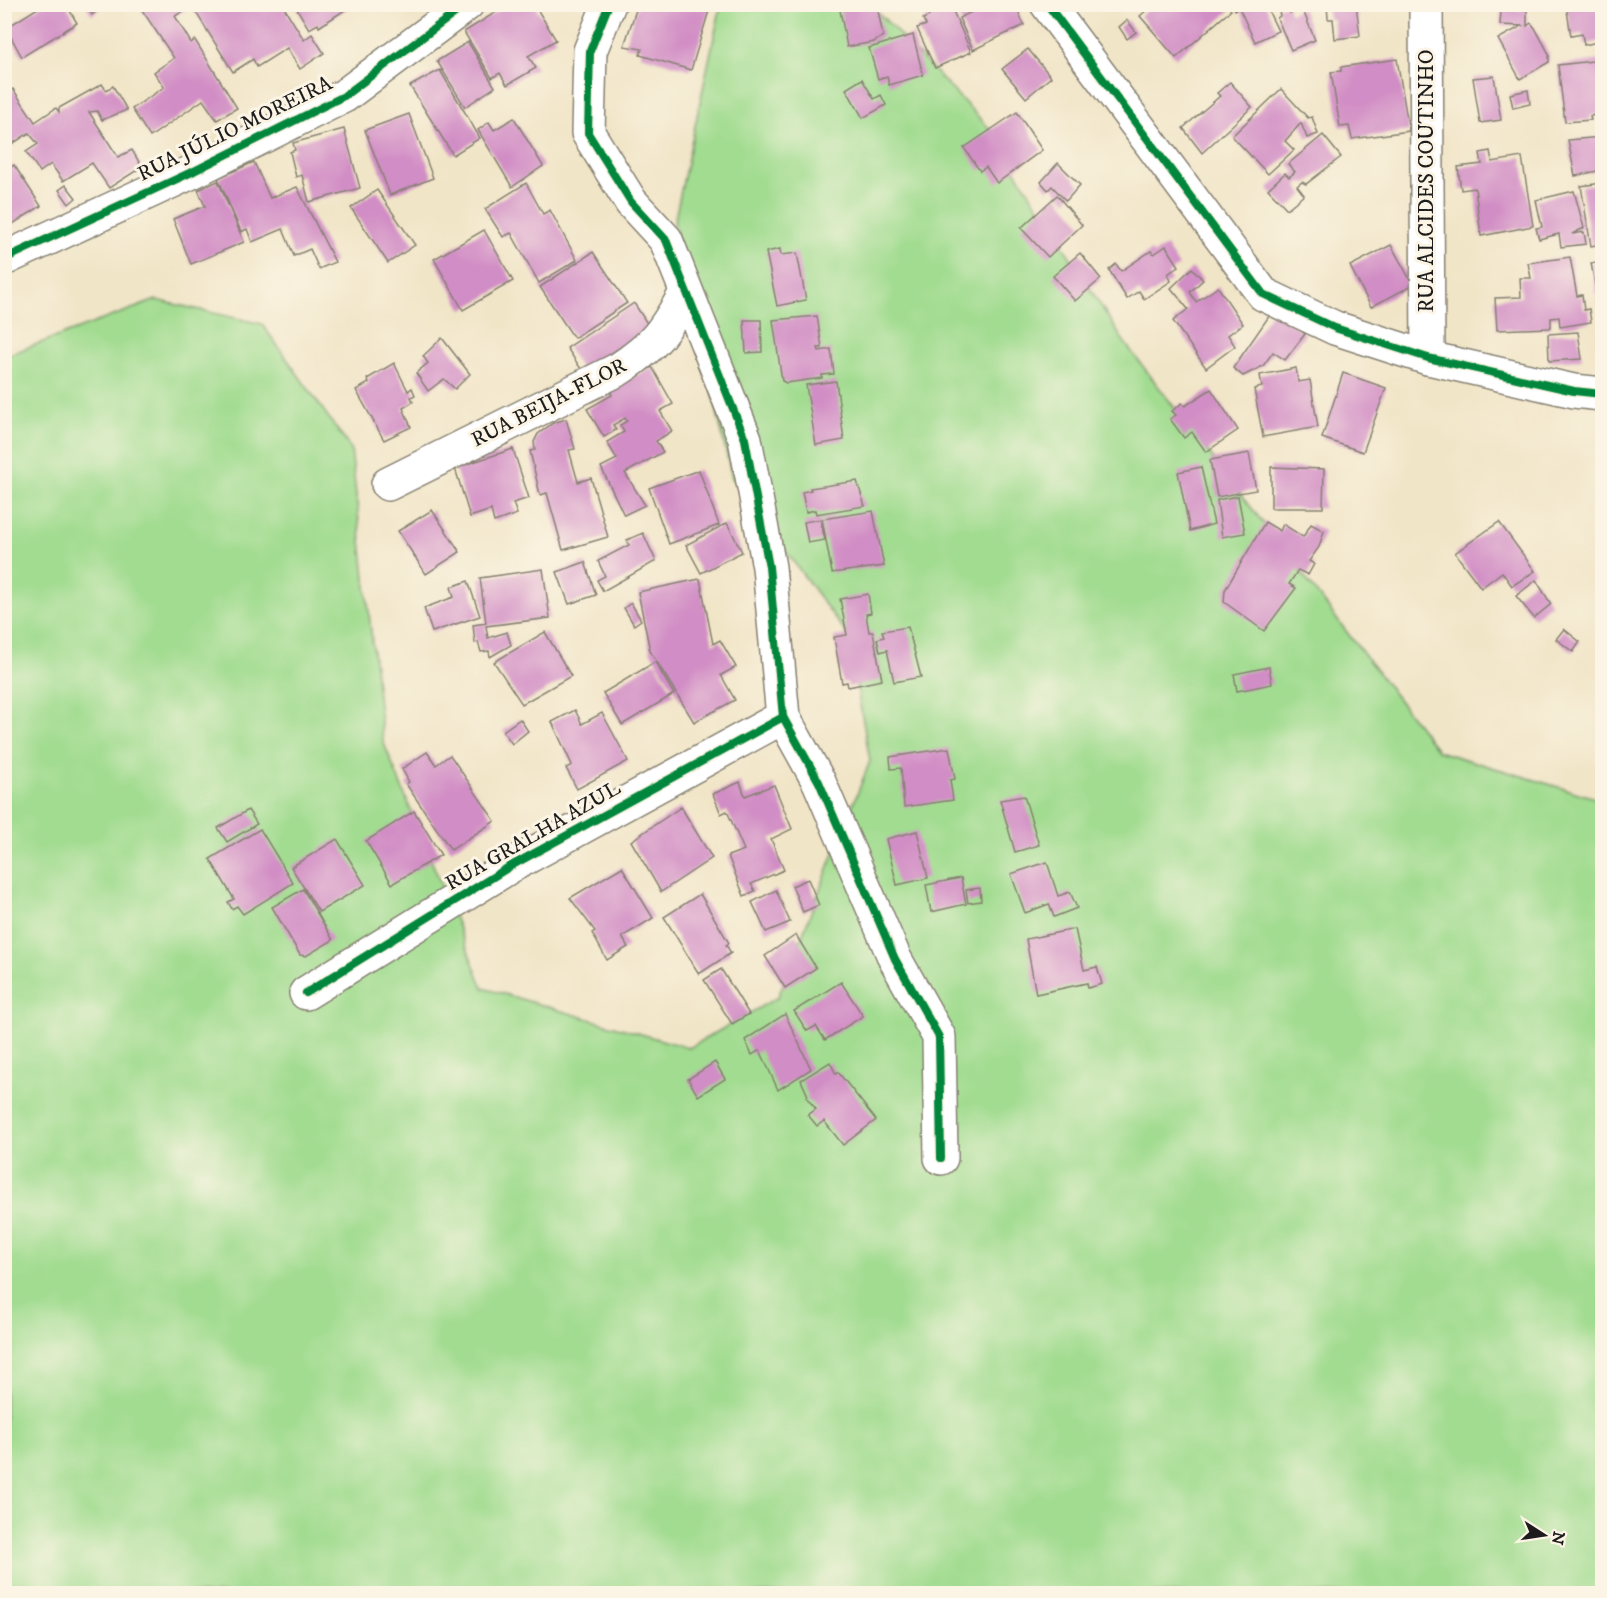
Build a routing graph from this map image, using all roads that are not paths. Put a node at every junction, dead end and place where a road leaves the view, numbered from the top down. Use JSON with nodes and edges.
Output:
{"nodes":[{"id":1,"x":467,"y":4,"type":"edge"},
{"id":2,"x":609,"y":4,"type":"edge"},
{"id":3,"x":1047,"y":4,"type":"edge"},
{"id":4,"x":1426,"y":4,"type":"edge"},
{"id":5,"x":4,"y":260,"type":"edge"},
{"id":6,"x":686,"y":293,"type":"junction"},
{"id":7,"x":1428,"y":358,"type":"junction"},
{"id":8,"x":1602,"y":394,"type":"edge"},
{"id":9,"x":388,"y":484,"type":"dead end"},
{"id":10,"x":783,"y":717,"type":"junction"},
{"id":11,"x":306,"y":993,"type":"dead end"},
{"id":12,"x":941,"y":1158,"type":"dead end"}],
"edges":[{"from":1,"to":5,"type":"street","name":"RUA JÚLIO MOREIRA"},
{"from":2,"to":6,"type":"street"},
{"from":3,"to":7,"type":"street"},
{"from":4,"to":7,"type":"street","name":"RUA ALCIDES COUTINHO"},
{"from":6,"to":9,"type":"street","name":"RUA BEIJA-FLOR"},
{"from":6,"to":10,"type":"street"},
{"from":7,"to":8,"type":"street"},
{"from":10,"to":11,"type":"street","name":"RUA GRALHA AZUL"},
{"from":10,"to":12,"type":"street"}]}
